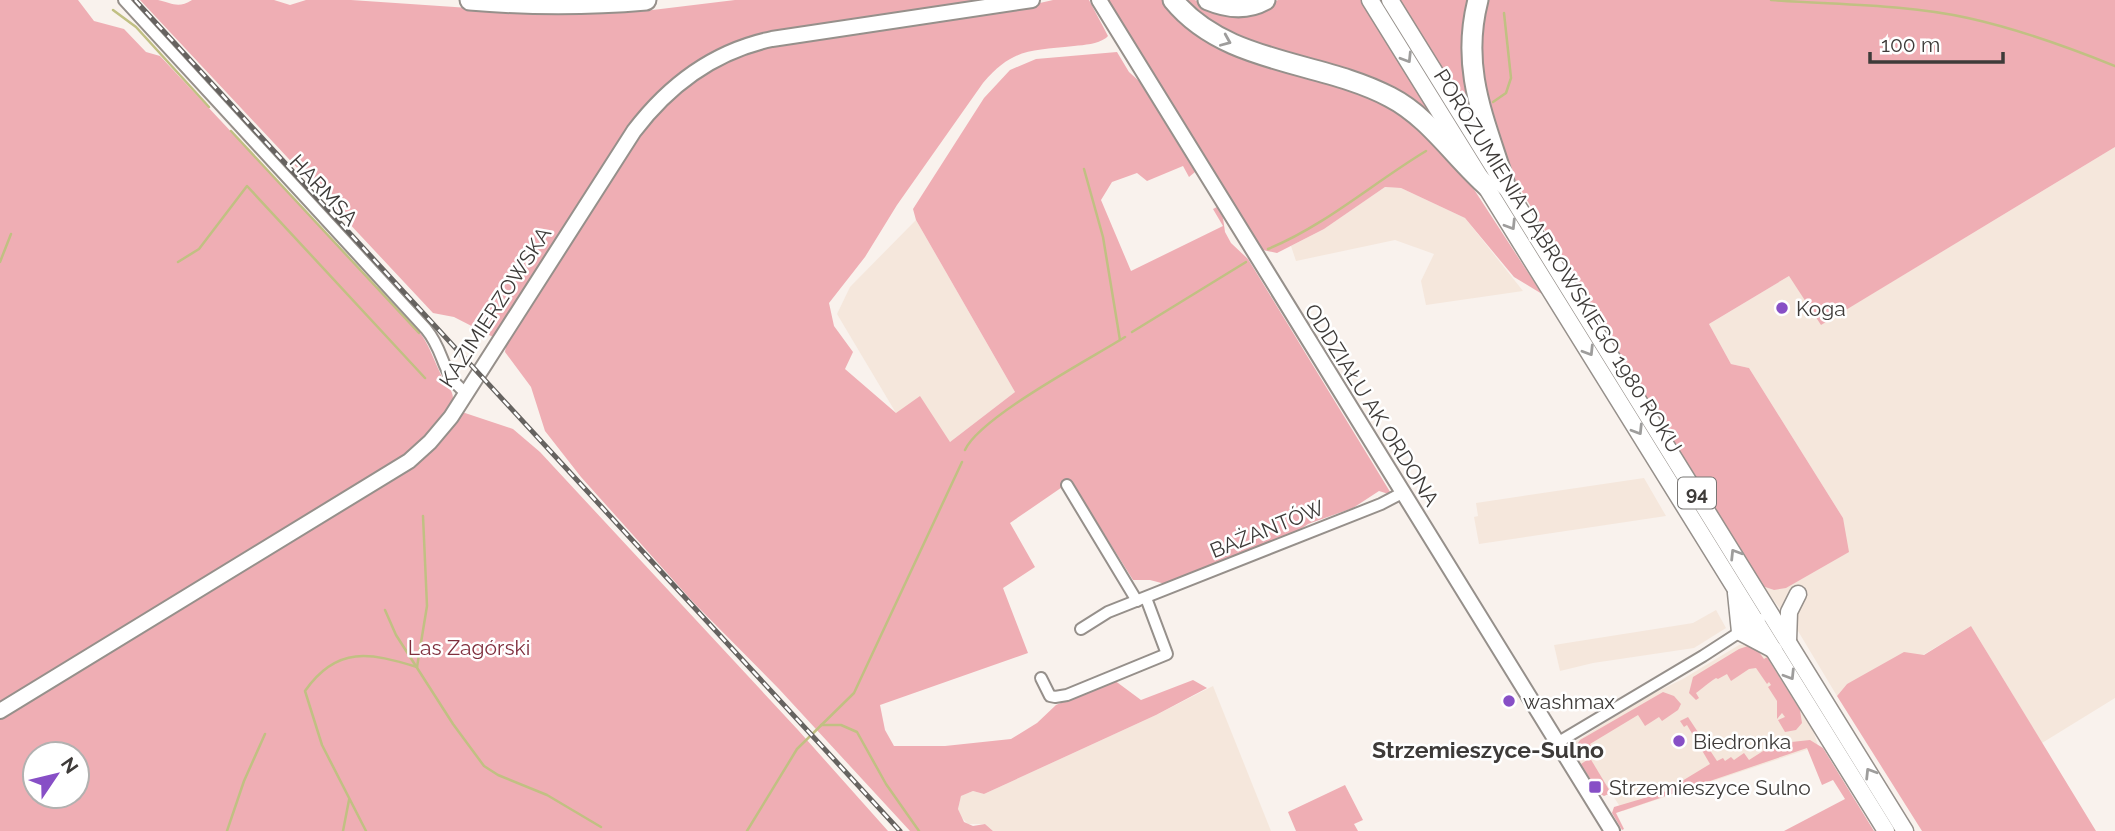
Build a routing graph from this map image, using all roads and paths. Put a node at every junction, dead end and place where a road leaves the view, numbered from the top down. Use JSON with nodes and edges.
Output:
{"nodes":[{"id":1,"x":114,"y":0,"type":"edge"},
{"id":2,"x":124,"y":0,"type":"edge"},
{"id":3,"x":470,"y":0,"type":"edge"},
{"id":4,"x":646,"y":0,"type":"edge"},
{"id":5,"x":1032,"y":0,"type":"edge"},
{"id":6,"x":1099,"y":0,"type":"edge"},
{"id":7,"x":1173,"y":0,"type":"edge"},
{"id":8,"x":1208,"y":0,"type":"edge"},
{"id":9,"x":1265,"y":0,"type":"edge"},
{"id":10,"x":1370,"y":0,"type":"edge"},
{"id":11,"x":1390,"y":0,"type":"edge"},
{"id":12,"x":1478,"y":0,"type":"edge"},
{"id":13,"x":141,"y":21,"type":"junction"},
{"id":14,"x":1496,"y":186,"type":"junction"},
{"id":15,"x":465,"y":392,"type":"junction"},
{"id":16,"x":1067,"y":485,"type":"dead end"},
{"id":17,"x":1402,"y":492,"type":"junction"},
{"id":18,"x":1735,"y":587,"type":"junction"},
{"id":19,"x":1798,"y":594,"type":"dead end"},
{"id":20,"x":1142,"y":600,"type":"junction"},
{"id":21,"x":1763,"y":616,"type":"junction"},
{"id":22,"x":1081,"y":629,"type":"dead end"},
{"id":23,"x":1740,"y":632,"type":"junction"},
{"id":24,"x":1781,"y":645,"type":"junction"},
{"id":25,"x":1041,"y":677,"type":"dead end"},
{"id":26,"x":0,"y":711,"type":"edge"},
{"id":27,"x":1557,"y":744,"type":"junction"},
{"id":28,"x":1612,"y":831,"type":"edge"},
{"id":29,"x":1886,"y":831,"type":"edge"},
{"id":30,"x":1905,"y":831,"type":"edge"}],
"edges":[{"from":1,"to":13,"type":"street","name":"HARMSA"},
{"from":2,"to":13,"type":"street","name":"HARMSA"},
{"from":3,"to":4,"type":"highway"},
{"from":5,"to":15,"type":"street","name":"KAZIMIERZOWSKA"},
{"from":6,"to":17,"type":"street","name":"ODDZIAŁU AK ORDONA"},
{"from":7,"to":14,"type":"highway","one_way":true},
{"from":8,"to":9,"type":"highway"},
{"from":10,"to":14,"type":"main road","name":"POROZUMIENIA DĄBROWSKIEGO 1980 ROKU","number":"94","one_way":true},
{"from":11,"to":14,"type":"main road","name":"POROZUMIENIA DĄBROWSKIEGO 1980 ROKU","number":"94"},
{"from":12,"to":14,"type":"highway"},
{"from":13,"to":15,"type":"street","name":"HARMSA"},
{"from":14,"to":18,"type":"main road","name":"POROZUMIENIA DĄBROWSKIEGO 1980 ROKU","number":"94","one_way":true},
{"from":21,"to":14,"type":"main road","name":"POROZUMIENIA DĄBROWSKIEGO 1980 ROKU","number":"94","one_way":true},
{"from":15,"to":26,"type":"street","name":"KAZIMIERZOWSKA"},
{"from":16,"to":20,"type":"street"},
{"from":17,"to":20,"type":"street","name":"BAŻANTÓW"},
{"from":17,"to":27,"type":"street","name":"ODDZIAŁU AK ORDONA"},
{"from":18,"to":21,"type":"main road","name":"POROZUMIENIA DĄBROWSKIEGO 1980 ROKU","number":"94"},
{"from":18,"to":23,"type":"main road"},
{"from":19,"to":24,"type":"main road"},
{"from":20,"to":22,"type":"street","name":"BAŻANTÓW"},
{"from":20,"to":25,"type":"street"},
{"from":21,"to":23,"type":"street"},
{"from":21,"to":24,"type":"main road","name":"POROZUMIENIA DĄBROWSKIEGO 1980 ROKU","number":"94"},
{"from":23,"to":24,"type":"main road"},
{"from":23,"to":27,"type":"street"},
{"from":24,"to":29,"type":"main road","name":"POROZUMIENIA DĄBROWSKIEGO 1980 ROKU","number":"94","one_way":true},
{"from":30,"to":24,"type":"main road","name":"POROZUMIENIA DĄBROWSKIEGO 1980 ROKU","number":"94","one_way":true},
{"from":27,"to":28,"type":"street","name":"ODDZIAŁU AK ORDONA"}]}
